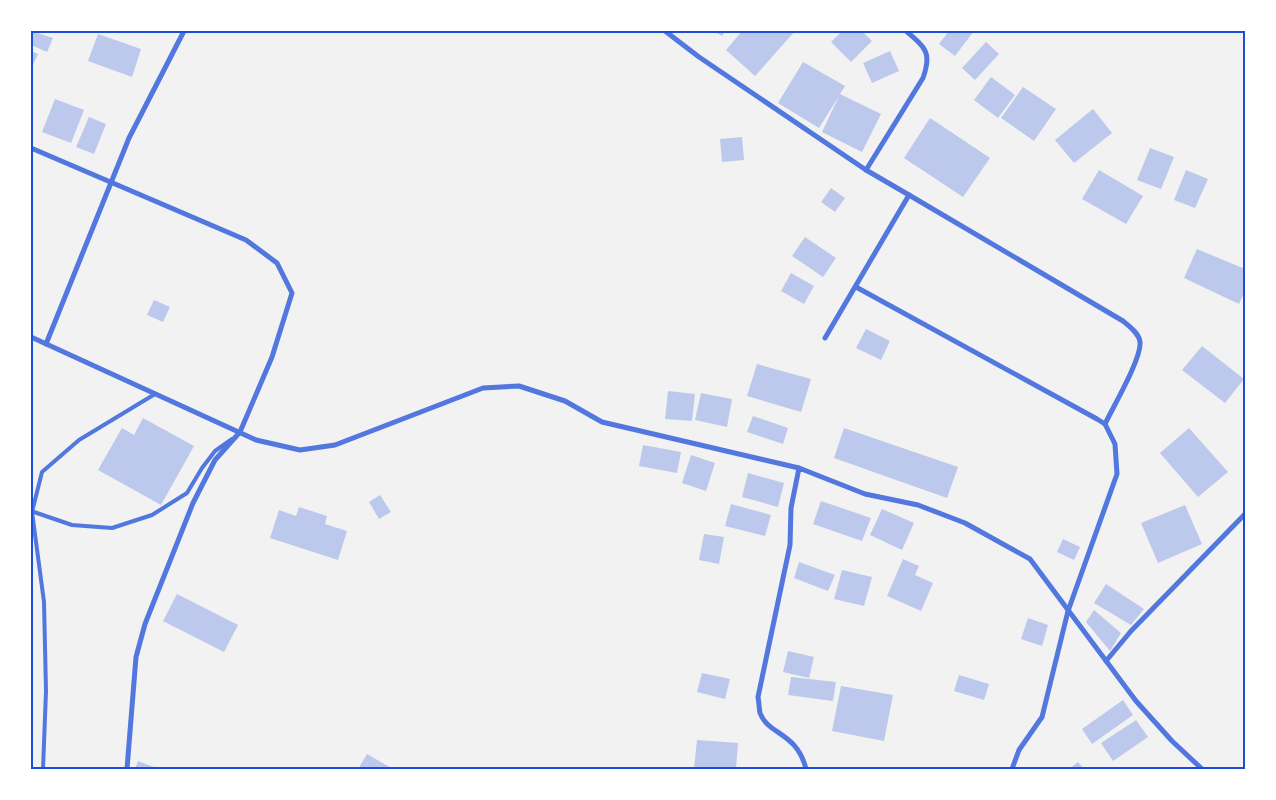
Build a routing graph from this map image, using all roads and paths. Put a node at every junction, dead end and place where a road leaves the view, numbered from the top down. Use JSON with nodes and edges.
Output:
{"nodes":[{"id":1,"x":184,"y":31,"type":"edge"},
{"id":2,"x":666,"y":31,"type":"edge"},
{"id":3,"x":906,"y":31,"type":"edge"},
{"id":4,"x":31,"y":148,"type":"edge"},
{"id":5,"x":866,"y":170,"type":"junction"},
{"id":6,"x":909,"y":195,"type":"junction"},
{"id":7,"x":856,"y":287,"type":"junction"},
{"id":8,"x":31,"y":337,"type":"edge"},
{"id":9,"x":826,"y":338,"type":"dead end"},
{"id":10,"x":46,"y":344,"type":"junction"},
{"id":11,"x":155,"y":394,"type":"junction"},
{"id":12,"x":1105,"y":424,"type":"junction"},
{"id":13,"x":239,"y":433,"type":"junction"},
{"id":14,"x":800,"y":468,"type":"junction"},
{"id":15,"x":32,"y":511,"type":"edge"},
{"id":16,"x":1245,"y":514,"type":"edge"},
{"id":17,"x":1068,"y":611,"type":"junction"},
{"id":18,"x":1106,"y":661,"type":"junction"},
{"id":19,"x":43,"y":769,"type":"edge"},
{"id":20,"x":127,"y":769,"type":"edge"},
{"id":21,"x":806,"y":769,"type":"edge"},
{"id":22,"x":1012,"y":769,"type":"edge"},
{"id":23,"x":1202,"y":769,"type":"edge"}],
"edges":[{"from":1,"to":10,"type":"street"},
{"from":2,"to":5,"type":"street"},
{"from":3,"to":5,"type":"street"},
{"from":4,"to":13,"type":"street"},
{"from":5,"to":6,"type":"street"},
{"from":6,"to":7,"type":"street"},
{"from":6,"to":12,"type":"street"},
{"from":7,"to":9,"type":"street"},
{"from":7,"to":12,"type":"street"},
{"from":8,"to":10,"type":"street"},
{"from":10,"to":11,"type":"street"},
{"from":11,"to":13,"type":"street"},
{"from":11,"to":15,"type":"lane"},
{"from":12,"to":17,"type":"street"},
{"from":13,"to":14,"type":"street"},
{"from":13,"to":15,"type":"lane"},
{"from":13,"to":20,"type":"street"},
{"from":14,"to":17,"type":"street"},
{"from":14,"to":21,"type":"street"},
{"from":15,"to":19,"type":"lane"},
{"from":16,"to":18,"type":"street"},
{"from":17,"to":18,"type":"street"},
{"from":17,"to":22,"type":"street"},
{"from":18,"to":23,"type":"street"}]}
